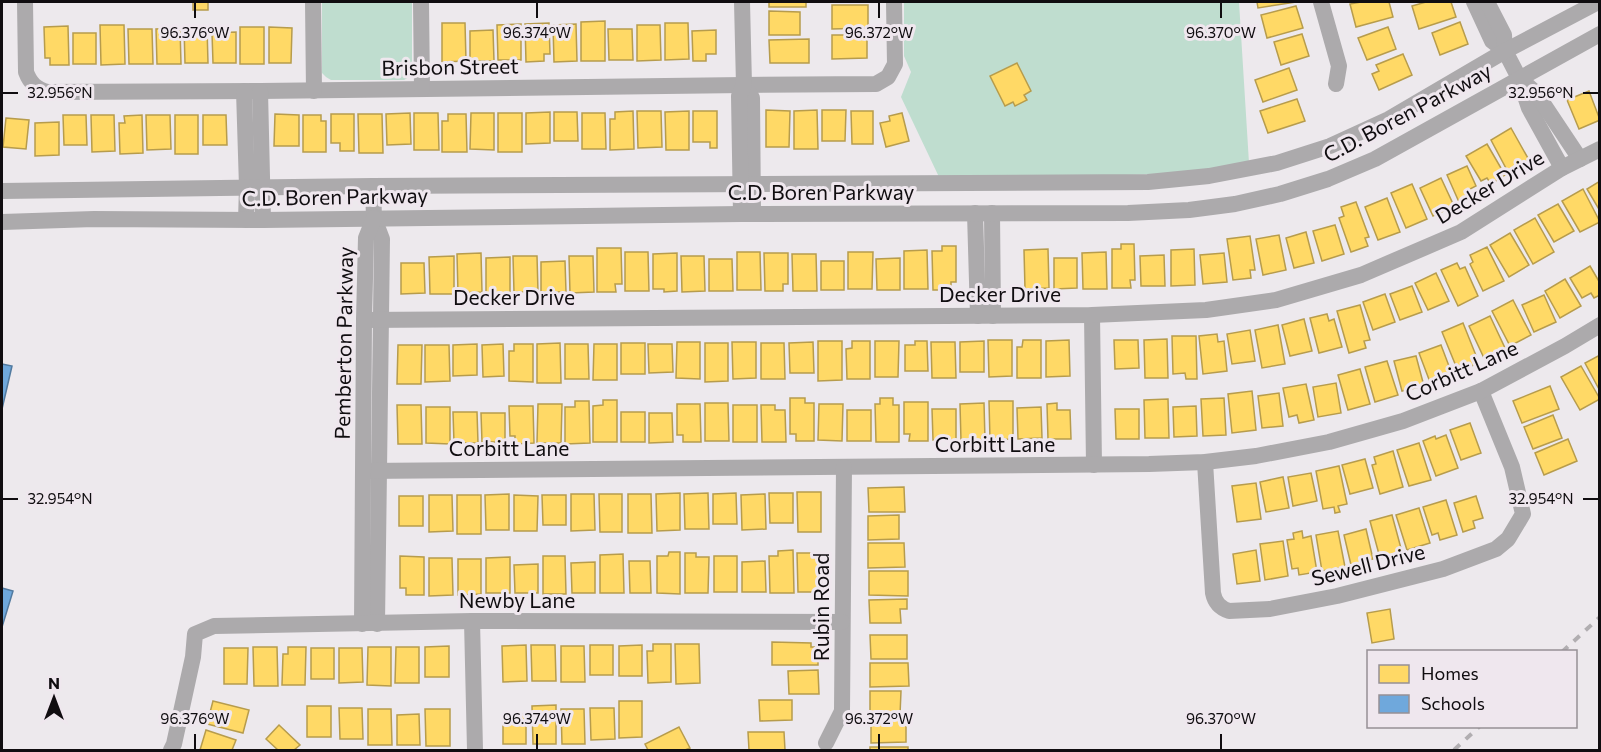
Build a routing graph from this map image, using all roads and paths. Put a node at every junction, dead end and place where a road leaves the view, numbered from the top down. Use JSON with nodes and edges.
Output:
{"nodes":[{"id":1,"x":25,"y":2,"type":"edge"},
{"id":2,"x":313,"y":2,"type":"edge"},
{"id":3,"x":421,"y":2,"type":"edge"},
{"id":4,"x":742,"y":2,"type":"edge"},
{"id":5,"x":894,"y":2,"type":"edge"},
{"id":6,"x":1321,"y":2,"type":"edge"},
{"id":7,"x":1474,"y":2,"type":"edge"},
{"id":8,"x":1487,"y":2,"type":"edge"},
{"id":9,"x":1598,"y":2,"type":"edge"},
{"id":10,"x":1599,"y":34,"type":"edge"},
{"id":11,"x":1505,"y":51,"type":"junction"},
{"id":12,"x":1520,"y":78,"type":"junction"},
{"id":13,"x":1336,"y":84,"type":"dead end"},
{"id":14,"x":744,"y":85,"type":"junction"},
{"id":15,"x":422,"y":89,"type":"junction"},
{"id":16,"x":314,"y":91,"type":"junction"},
{"id":17,"x":252,"y":92,"type":"junction"},
{"id":18,"x":1599,"y":149,"type":"edge"},
{"id":19,"x":1580,"y":159,"type":"junction"},
{"id":20,"x":1562,"y":168,"type":"junction"},
{"id":21,"x":747,"y":184,"type":"junction"},
{"id":22,"x":373,"y":186,"type":"junction"},
{"id":23,"x":255,"y":187,"type":"junction"},
{"id":24,"x":2,"y":190,"type":"edge"},
{"id":25,"x":983,"y":213,"type":"junction"},
{"id":26,"x":747,"y":214,"type":"junction"},
{"id":27,"x":374,"y":219,"type":"junction"},
{"id":28,"x":246,"y":220,"type":"junction"},
{"id":29,"x":263,"y":220,"type":"junction"},
{"id":30,"x":2,"y":222,"type":"edge"},
{"id":31,"x":985,"y":315,"type":"junction"},
{"id":32,"x":1092,"y":315,"type":"junction"},
{"id":33,"x":372,"y":320,"type":"junction"},
{"id":34,"x":1599,"y":325,"type":"edge"},
{"id":35,"x":1481,"y":391,"type":"junction"},
{"id":36,"x":1205,"y":462,"type":"junction"},
{"id":37,"x":1094,"y":465,"type":"junction"},
{"id":38,"x":844,"y":466,"type":"junction"},
{"id":39,"x":371,"y":470,"type":"junction"},
{"id":40,"x":472,"y":621,"type":"junction"},
{"id":41,"x":842,"y":622,"type":"junction"},
{"id":42,"x":370,"y":624,"type":"junction"},
{"id":43,"x":826,"y":743,"type":"dead end"},
{"id":44,"x":171,"y":750,"type":"edge"},
{"id":45,"x":475,"y":750,"type":"edge"}],
"edges":[{"from":1,"to":17,"type":"street","name":"Brisbon Street"},
{"from":2,"to":16,"type":"street"},
{"from":3,"to":15,"type":"street"},
{"from":4,"to":14,"type":"street"},
{"from":5,"to":14,"type":"street","name":"Brisbon Street"},
{"from":6,"to":13,"type":"street"},
{"from":7,"to":11,"type":"street"},
{"from":8,"to":11,"type":"street"},
{"from":9,"to":11,"type":"street","name":"C.D. Boren Parkway"},
{"from":10,"to":12,"type":"street","name":"C.D. Boren Parkway"},
{"from":11,"to":12,"type":"street"},
{"from":11,"to":21,"type":"street","name":"C.D. Boren Parkway"},
{"from":12,"to":19,"type":"street"},
{"from":12,"to":20,"type":"street"},
{"from":12,"to":25,"type":"street","name":"C.D. Boren Parkway"},
{"from":14,"to":15,"type":"street","name":"Brisbon Street"},
{"from":14,"to":21,"type":"street"},
{"from":15,"to":16,"type":"street","name":"Brisbon Street"},
{"from":16,"to":17,"type":"street","name":"Brisbon Street"},
{"from":17,"to":23,"type":"street"},
{"from":18,"to":19,"type":"street","name":"Decker Drive"},
{"from":19,"to":20,"type":"street","name":"Decker Drive"},
{"from":20,"to":32,"type":"street","name":"Decker Drive"},
{"from":21,"to":22,"type":"street","name":"C.D. Boren Parkway"},
{"from":21,"to":26,"type":"street"},
{"from":22,"to":23,"type":"street","name":"C.D. Boren Parkway"},
{"from":22,"to":27,"type":"street","name":"Pemberton Parkway"},
{"from":23,"to":24,"type":"street","name":"C.D. Boren Parkway"},
{"from":23,"to":28,"type":"street"},
{"from":23,"to":29,"type":"street"},
{"from":25,"to":26,"type":"street","name":"C.D. Boren Parkway"},
{"from":25,"to":31,"type":"street"},
{"from":26,"to":27,"type":"street","name":"C.D. Boren Parkway"},
{"from":27,"to":29,"type":"street","name":"C.D. Boren Parkway"},
{"from":27,"to":33,"type":"street","name":"Pemberton Parkway"},
{"from":28,"to":29,"type":"street","name":"C.D. Boren Parkway"},
{"from":28,"to":30,"type":"street","name":"C.D. Boren Parkway"},
{"from":31,"to":32,"type":"street","name":"Decker Drive"},
{"from":31,"to":33,"type":"street","name":"Decker Drive"},
{"from":32,"to":37,"type":"street"},
{"from":33,"to":39,"type":"street","name":"Pemberton Parkway"},
{"from":34,"to":35,"type":"street","name":"Corbitt Lane"},
{"from":35,"to":36,"type":"street","name":"Corbitt Lane"},
{"from":35,"to":36,"type":"street","name":"Sewell Drive"},
{"from":36,"to":37,"type":"street","name":"Corbitt Lane"},
{"from":37,"to":38,"type":"street","name":"Corbitt Lane"},
{"from":38,"to":39,"type":"street","name":"Corbitt Lane"},
{"from":38,"to":41,"type":"street","name":"Rubin Road"},
{"from":39,"to":42,"type":"street","name":"Pemberton Parkway"},
{"from":40,"to":41,"type":"street","name":"Newby Lane"},
{"from":40,"to":42,"type":"street","name":"Newby Lane"},
{"from":40,"to":45,"type":"street"},
{"from":41,"to":43,"type":"street","name":"Rubin Road"},
{"from":42,"to":44,"type":"street","name":"Newby Lane"}]}
